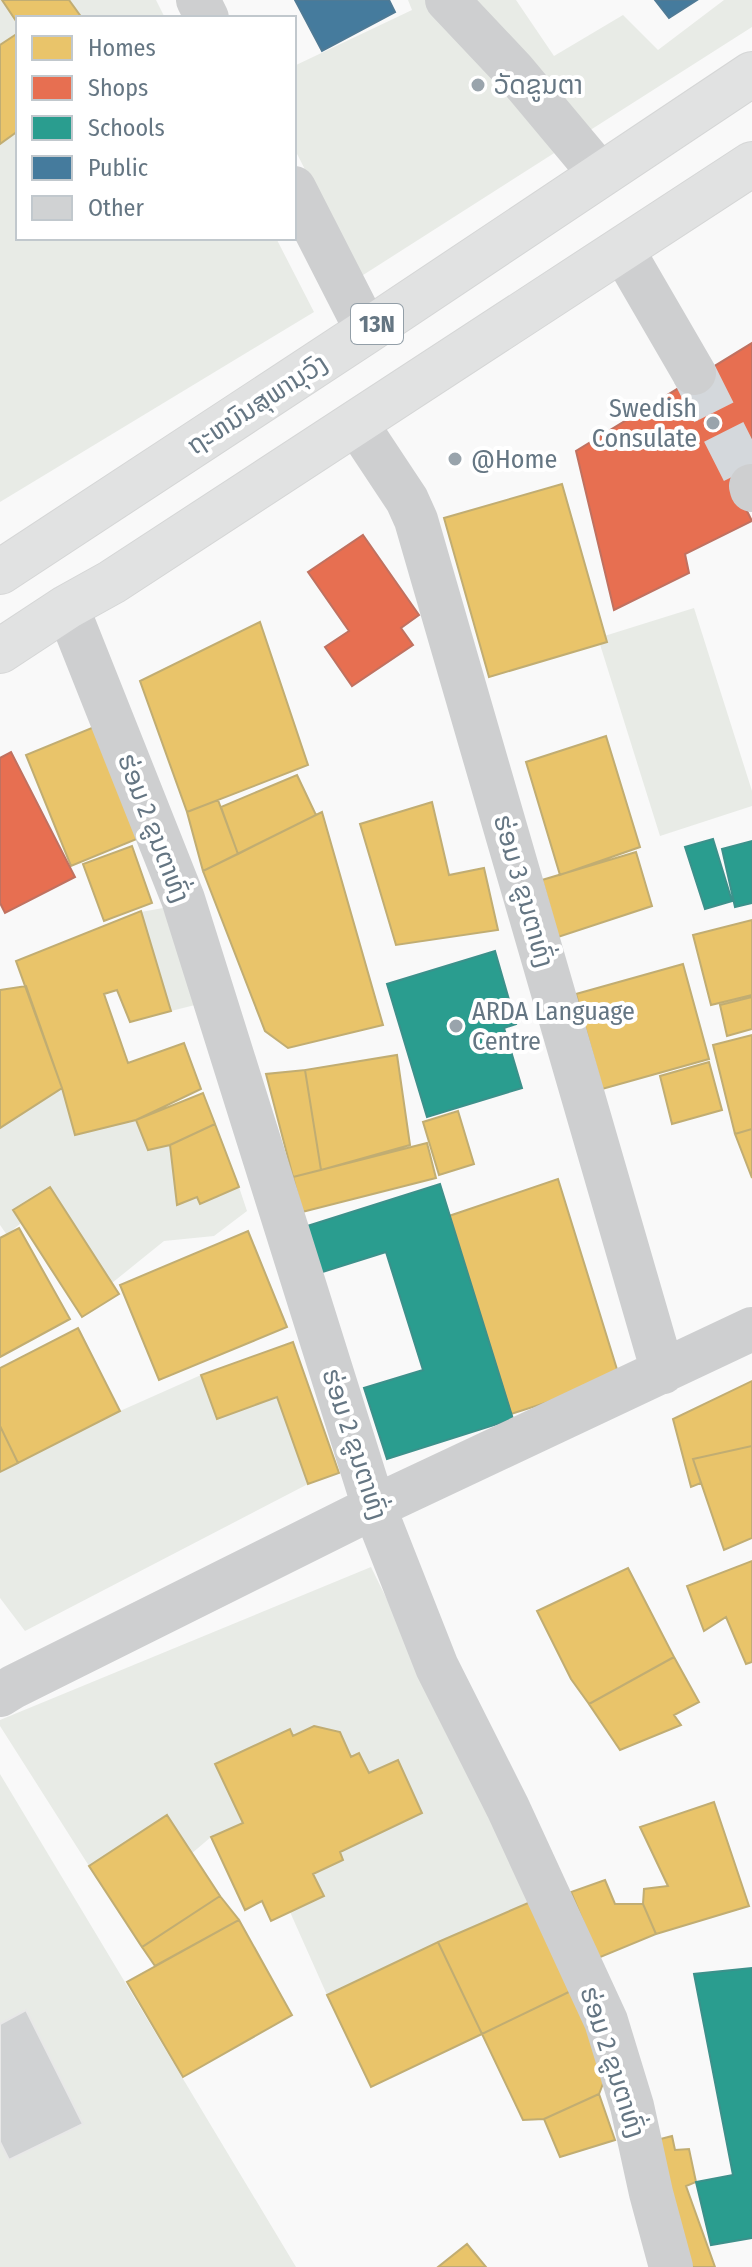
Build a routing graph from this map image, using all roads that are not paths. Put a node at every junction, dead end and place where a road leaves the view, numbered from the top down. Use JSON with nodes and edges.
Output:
{"nodes":[{"id":1,"x":447,"y":0,"type":"edge"},
{"id":2,"x":752,"y":74,"type":"edge"},
{"id":3,"x":752,"y":164,"type":"edge"},
{"id":4,"x":601,"y":175,"type":"junction"},
{"id":5,"x":296,"y":192,"type":"edge"},
{"id":6,"x":622,"y":249,"type":"junction"},
{"id":7,"x":367,"y":331,"type":"junction"},
{"id":8,"x":694,"y":373,"type":"tunnel mouth"},
{"id":9,"x":356,"y":423,"type":"junction"},
{"id":10,"x":0,"y":572,"type":"edge"},
{"id":11,"x":67,"y":607,"type":"junction"},
{"id":12,"x":0,"y":651,"type":"edge"},
{"id":13,"x":752,"y":1329,"type":"edge"},
{"id":14,"x":663,"y":1372,"type":"junction"},
{"id":15,"x":374,"y":1507,"type":"junction"},
{"id":16,"x":4,"y":1683,"type":"edge"},
{"id":17,"x":671,"y":2267,"type":"edge"}],
"edges":[{"from":1,"to":4,"type":"street"},
{"from":2,"to":4,"type":"highway","name":"ຖະຫນົນສຸພານຸວົງ","number":"13N"},
{"from":3,"to":6,"type":"highway"},
{"from":4,"to":7,"type":"highway","name":"ຖະຫນົນສຸພານຸວົງ","number":"13N"},
{"from":5,"to":7,"type":"street"},
{"from":6,"to":8,"type":"street"},
{"from":6,"to":9,"type":"highway"},
{"from":7,"to":10,"type":"highway","name":"ຖະຫນົນສຸພານຸວົງ","number":"13N"},
{"from":9,"to":11,"type":"highway"},
{"from":9,"to":14,"type":"street","name":"ຮ່ອມ 3 ຂູນຕາທົ່ງ"},
{"from":11,"to":12,"type":"highway"},
{"from":11,"to":15,"type":"street","name":"ຮ່ອມ 2 ຂູນຕາທົ່ງ"},
{"from":13,"to":14,"type":"street"},
{"from":14,"to":15,"type":"street"},
{"from":15,"to":16,"type":"street"},
{"from":15,"to":17,"type":"street","name":"ຮ່ອມ 2 ຂູນຕາທົ່ງ"}]}
